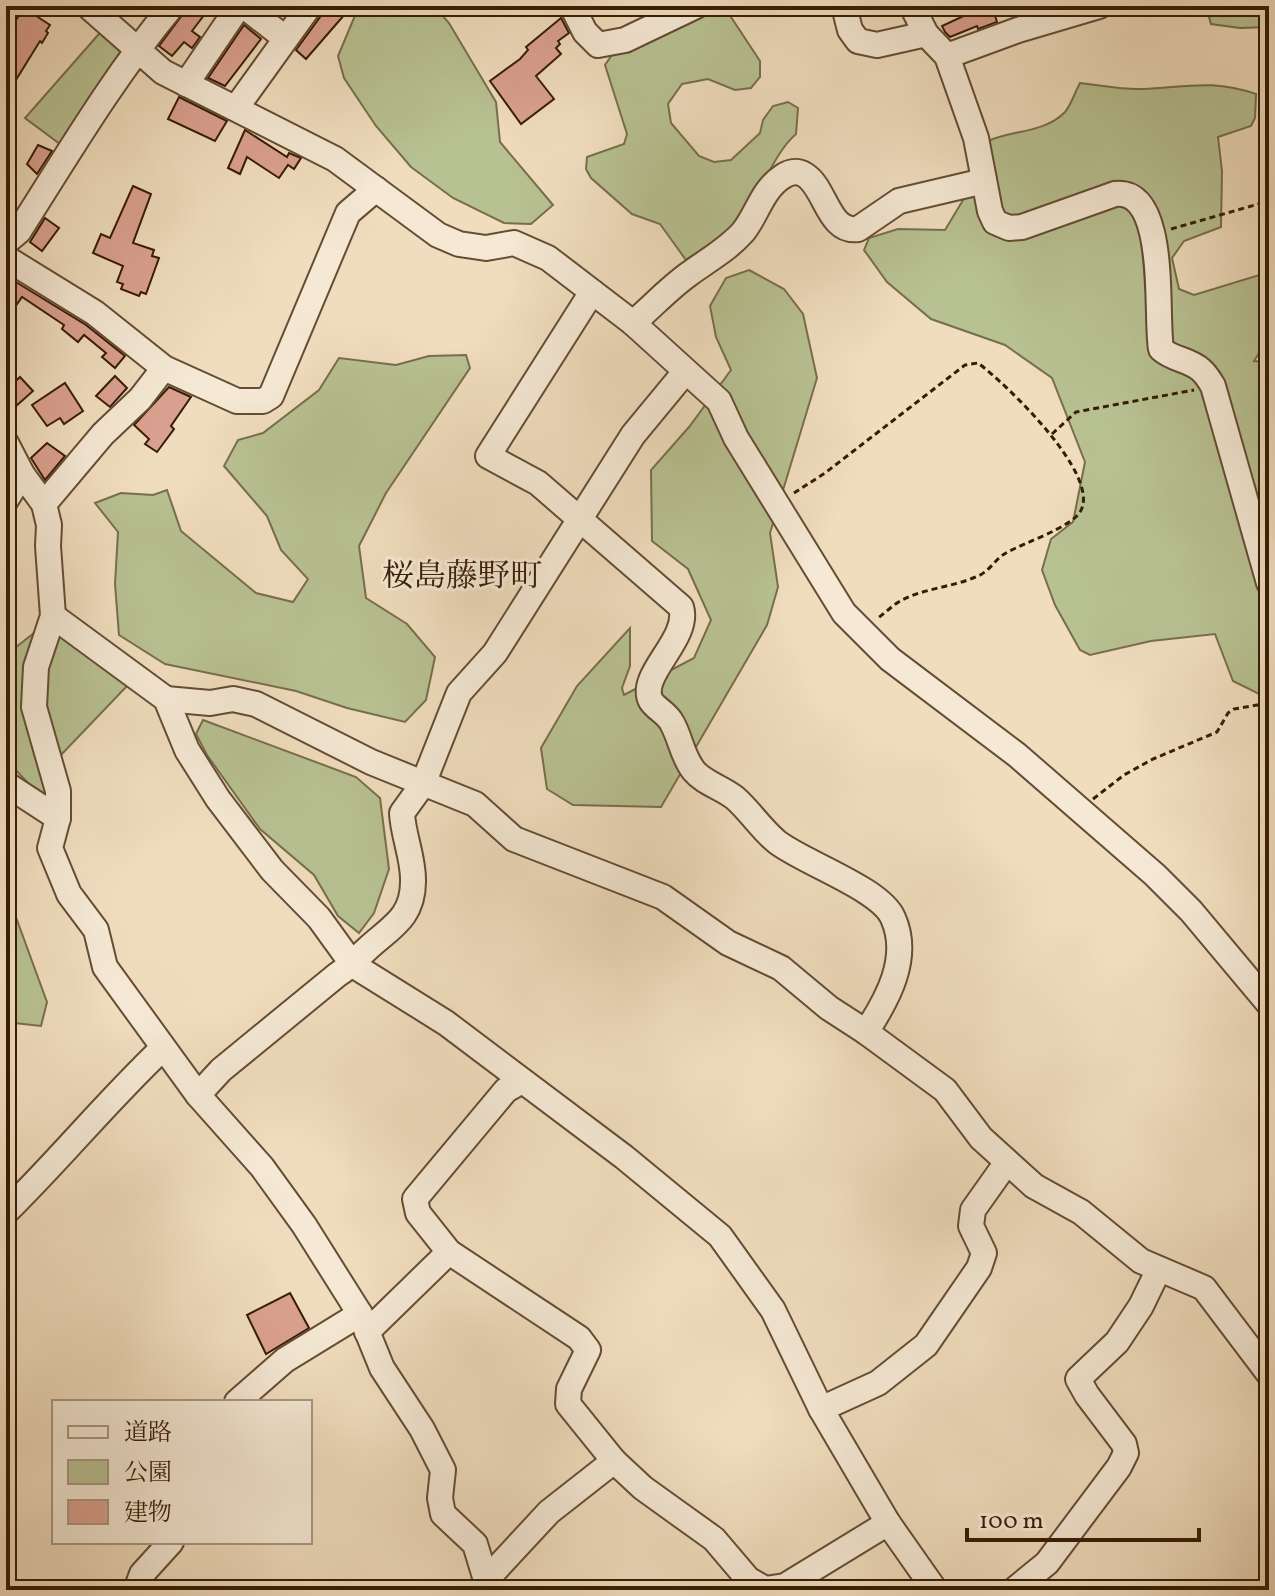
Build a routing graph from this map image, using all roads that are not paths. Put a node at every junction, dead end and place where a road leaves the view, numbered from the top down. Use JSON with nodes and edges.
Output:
{"nodes":[{"id":1,"x":88,"y":6,"type":"edge"},
{"id":2,"x":172,"y":6,"type":"edge"},
{"id":3,"x":572,"y":6,"type":"edge"},
{"id":4,"x":696,"y":6,"type":"edge"},
{"id":5,"x":844,"y":6,"type":"edge"},
{"id":6,"x":912,"y":6,"type":"edge"},
{"id":7,"x":1099,"y":6,"type":"edge"},
{"id":8,"x":308,"y":8,"type":"dead end"},
{"id":9,"x":926,"y":34,"type":"junction"},
{"id":10,"x":285,"y":38,"type":"junction"},
{"id":11,"x":136,"y":50,"type":"junction"},
{"id":12,"x":947,"y":56,"type":"junction"},
{"id":13,"x":186,"y":84,"type":"junction"},
{"id":14,"x":236,"y":108,"type":"junction"},
{"id":15,"x":984,"y":181,"type":"junction"},
{"id":16,"x":376,"y":189,"type":"junction"},
{"id":17,"x":6,"y":242,"type":"edge"},
{"id":18,"x":6,"y":258,"type":"edge"},
{"id":19,"x":592,"y":292,"type":"junction"},
{"id":20,"x":633,"y":323,"type":"junction"},
{"id":21,"x":164,"y":368,"type":"junction"},
{"id":22,"x":685,"y":372,"type":"junction"},
{"id":23,"x":6,"y":443,"type":"edge"},
{"id":24,"x":22,"y":474,"type":"junction"},
{"id":25,"x":6,"y":500,"type":"edge"},
{"id":26,"x":44,"y":504,"type":"junction"},
{"id":27,"x":579,"y":520,"type":"junction"},
{"id":28,"x":1269,"y":583,"type":"edge"},
{"id":29,"x":53,"y":616,"type":"junction"},
{"id":30,"x":166,"y":699,"type":"junction"},
{"id":31,"x":6,"y":784,"type":"edge"},
{"id":32,"x":423,"y":784,"type":"junction"},
{"id":33,"x":58,"y":818,"type":"junction"},
{"id":34,"x":353,"y":965,"type":"junction"},
{"id":35,"x":1269,"y":1004,"type":"edge"},
{"id":36,"x":866,"y":1032,"type":"junction"},
{"id":37,"x":163,"y":1048,"type":"junction"},
{"id":38,"x":522,"y":1081,"type":"junction"},
{"id":39,"x":198,"y":1095,"type":"junction"},
{"id":40,"x":1007,"y":1162,"type":"junction"},
{"id":41,"x":6,"y":1212,"type":"edge"},
{"id":42,"x":449,"y":1252,"type":"junction"},
{"id":43,"x":1159,"y":1269,"type":"junction"},
{"id":44,"x":364,"y":1323,"type":"junction"},
{"id":45,"x":1269,"y":1374,"type":"edge"},
{"id":46,"x":239,"y":1400,"type":"edge"},
{"id":47,"x":821,"y":1409,"type":"junction"},
{"id":48,"x":614,"y":1461,"type":"junction"},
{"id":49,"x":888,"y":1523,"type":"junction"},
{"id":50,"x":169,"y":1544,"type":"edge"},
{"id":51,"x":487,"y":1586,"type":"edge"},
{"id":52,"x":136,"y":1590,"type":"edge"},
{"id":53,"x":935,"y":1590,"type":"edge"},
{"id":54,"x":1014,"y":1590,"type":"edge"}],
"edges":[{"from":1,"to":11,"type":"street"},
{"from":2,"to":11,"type":"street"},
{"from":3,"to":4,"type":"street"},
{"from":5,"to":9,"type":"street"},
{"from":6,"to":9,"type":"street"},
{"from":7,"to":12,"type":"street"},
{"from":8,"to":10,"type":"street"},
{"from":9,"to":12,"type":"street"},
{"from":10,"to":13,"type":"street"},
{"from":10,"to":14,"type":"street"},
{"from":11,"to":13,"type":"street"},
{"from":11,"to":17,"type":"street"},
{"from":12,"to":15,"type":"street"},
{"from":13,"to":14,"type":"street"},
{"from":14,"to":16,"type":"street"},
{"from":15,"to":20,"type":"street"},
{"from":15,"to":28,"type":"street"},
{"from":16,"to":19,"type":"street"},
{"from":16,"to":21,"type":"street"},
{"from":18,"to":21,"type":"street"},
{"from":19,"to":20,"type":"street"},
{"from":19,"to":27,"type":"street"},
{"from":20,"to":22,"type":"street"},
{"from":21,"to":26,"type":"street"},
{"from":22,"to":27,"type":"street"},
{"from":22,"to":35,"type":"street"},
{"from":23,"to":24,"type":"street"},
{"from":24,"to":25,"type":"street"},
{"from":24,"to":26,"type":"street"},
{"from":26,"to":29,"type":"street"},
{"from":27,"to":32,"type":"street"},
{"from":27,"to":36,"type":"street"},
{"from":29,"to":30,"type":"street"},
{"from":29,"to":33,"type":"street"},
{"from":30,"to":32,"type":"street"},
{"from":30,"to":34,"type":"street"},
{"from":31,"to":33,"type":"street"},
{"from":32,"to":34,"type":"street"},
{"from":32,"to":36,"type":"street"},
{"from":33,"to":37,"type":"street"},
{"from":34,"to":38,"type":"street"},
{"from":34,"to":39,"type":"street"},
{"from":36,"to":40,"type":"street"},
{"from":37,"to":39,"type":"street"},
{"from":37,"to":41,"type":"street"},
{"from":38,"to":42,"type":"street"},
{"from":38,"to":47,"type":"street"},
{"from":39,"to":44,"type":"street"},
{"from":40,"to":43,"type":"street"},
{"from":40,"to":47,"type":"street"},
{"from":42,"to":44,"type":"street"},
{"from":42,"to":48,"type":"street"},
{"from":43,"to":45,"type":"street"},
{"from":43,"to":54,"type":"street"},
{"from":44,"to":46,"type":"street"},
{"from":44,"to":51,"type":"street"},
{"from":47,"to":49,"type":"street"},
{"from":48,"to":49,"type":"street"},
{"from":48,"to":51,"type":"street"},
{"from":49,"to":53,"type":"street"},
{"from":50,"to":52,"type":"street"}]}
